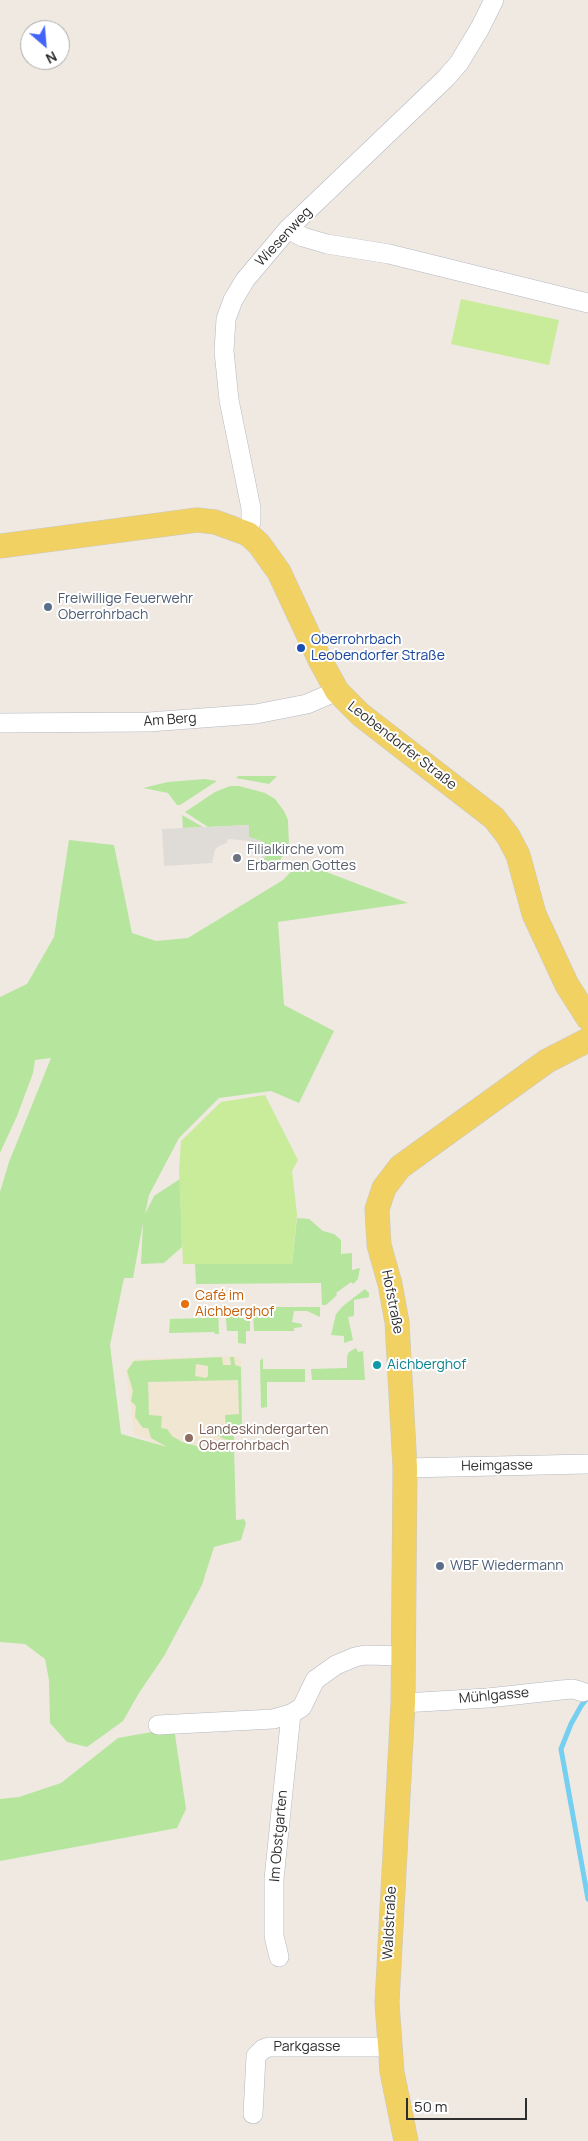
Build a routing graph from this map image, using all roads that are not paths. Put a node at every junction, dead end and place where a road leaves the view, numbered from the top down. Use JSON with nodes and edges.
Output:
{"nodes":[{"id":1,"x":494,"y":0,"type":"edge"},
{"id":2,"x":288,"y":229,"type":"junction"},
{"id":3,"x":588,"y":304,"type":"edge"},
{"id":4,"x":248,"y":534,"type":"junction"},
{"id":5,"x":0,"y":546,"type":"edge"},
{"id":6,"x":337,"y":691,"type":"junction"},
{"id":7,"x":0,"y":723,"type":"edge"},
{"id":8,"x":588,"y":1018,"type":"edge"},
{"id":9,"x":588,"y":1040,"type":"edge"},
{"id":10,"x":588,"y":1464,"type":"edge"},
{"id":11,"x":405,"y":1468,"type":"junction"},
{"id":12,"x":405,"y":1656,"type":"junction"},
{"id":13,"x":584,"y":1692,"type":"dead end"},
{"id":14,"x":403,"y":1703,"type":"junction"},
{"id":15,"x":291,"y":1714,"type":"junction"},
{"id":16,"x":158,"y":1725,"type":"dead end"},
{"id":17,"x":279,"y":1957,"type":"dead end"},
{"id":18,"x":389,"y":2048,"type":"junction"},
{"id":19,"x":253,"y":2114,"type":"dead end"},
{"id":20,"x":406,"y":2141,"type":"edge"}],
"edges":[{"from":1,"to":2,"type":"street","name":"Wiesenweg"},
{"from":2,"to":3,"type":"street"},
{"from":2,"to":4,"type":"street","name":"Wiesenweg"},
{"from":4,"to":5,"type":"main road","name":"Leobendorfer Straße"},
{"from":4,"to":6,"type":"main road","name":"Leobendorfer Straße"},
{"from":6,"to":7,"type":"street","name":"Am Berg"},
{"from":6,"to":8,"type":"main road","name":"Leobendorfer Straße"},
{"from":9,"to":11,"type":"main road","name":"Hofstraße"},
{"from":10,"to":11,"type":"street","name":"Heimgasse"},
{"from":11,"to":12,"type":"main road","name":"Hofstraße"},
{"from":12,"to":14,"type":"main road","name":"Hofstraße"},
{"from":12,"to":15,"type":"street"},
{"from":13,"to":14,"type":"street","name":"Mühlgasse"},
{"from":14,"to":18,"type":"main road","name":"Waldstraße"},
{"from":15,"to":16,"type":"street"},
{"from":15,"to":17,"type":"street","name":"Im Obstgarten"},
{"from":18,"to":19,"type":"street","name":"Parkgasse"},
{"from":18,"to":20,"type":"main road","name":"Waldstraße"}]}
